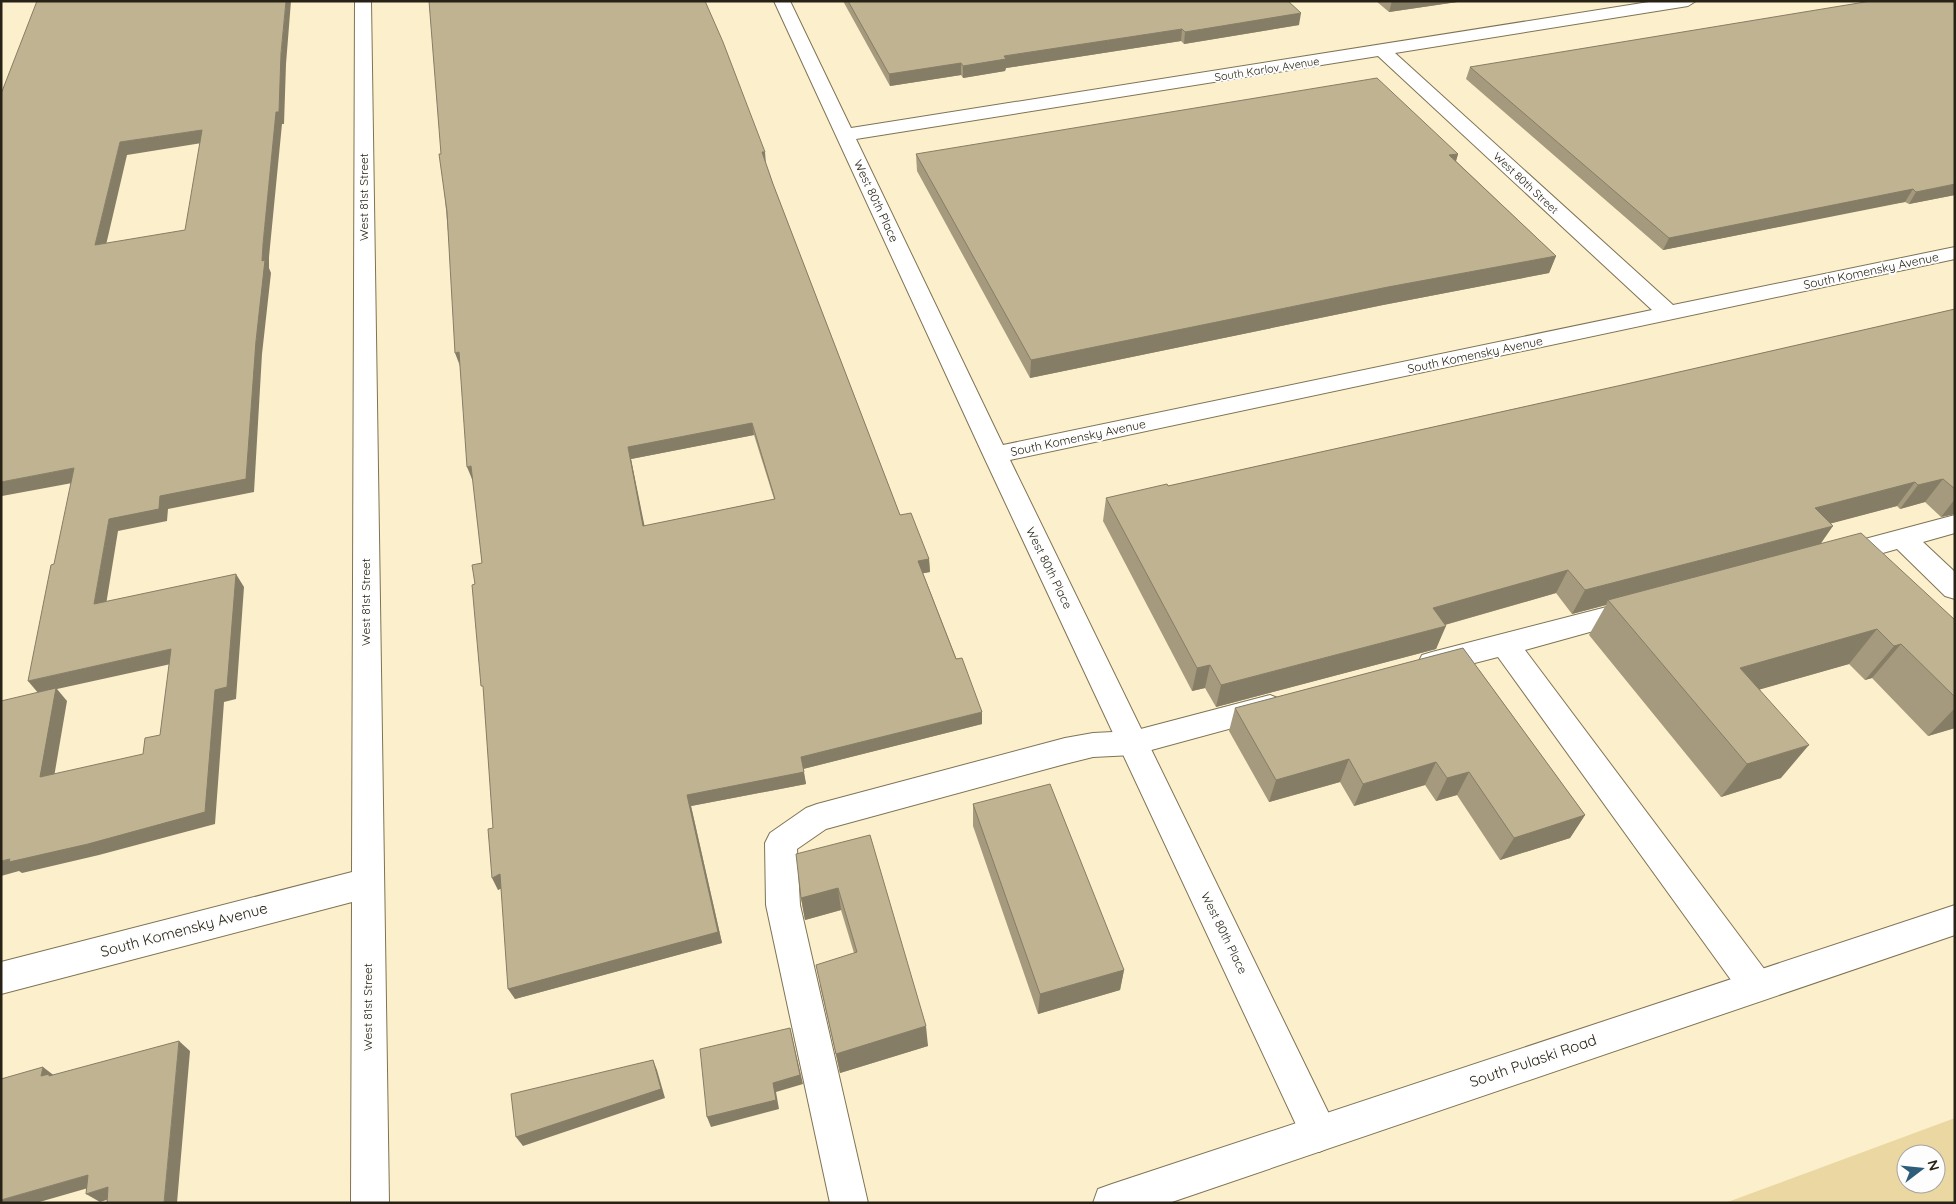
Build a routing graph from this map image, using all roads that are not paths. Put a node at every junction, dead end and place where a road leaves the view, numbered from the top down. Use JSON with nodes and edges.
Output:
{"nodes":[{"id":1,"x":363,"y":1,"type":"edge"},
{"id":2,"x":782,"y":1,"type":"edge"},
{"id":3,"x":1688,"y":1,"type":"edge"},
{"id":4,"x":1383,"y":51,"type":"junction"},
{"id":5,"x":845,"y":135,"type":"junction"},
{"id":6,"x":1955,"y":253,"type":"edge"},
{"id":7,"x":1669,"y":314,"type":"junction"},
{"id":8,"x":995,"y":455,"type":"junction"},
{"id":9,"x":1955,"y":524,"type":"edge"},
{"id":10,"x":1902,"y":538,"type":"junction"},
{"id":11,"x":1817,"y":561,"type":"edge"},
{"id":12,"x":1955,"y":589,"type":"edge"},
{"id":13,"x":1656,"y":604,"type":"edge"},
{"id":14,"x":1505,"y":644,"type":"junction"},
{"id":15,"x":1410,"y":669,"type":"edge"},
{"id":16,"x":1296,"y":700,"type":"edge"},
{"id":17,"x":1133,"y":743,"type":"junction"},
{"id":18,"x":368,"y":883,"type":"junction"},
{"id":19,"x":1955,"y":920,"type":"edge"},
{"id":20,"x":1,"y":978,"type":"edge"},
{"id":21,"x":1756,"y":986,"type":"junction"},
{"id":22,"x":1319,"y":1132,"type":"junction"},
{"id":23,"x":370,"y":1203,"type":"edge"},
{"id":24,"x":849,"y":1203,"type":"edge"},
{"id":25,"x":1112,"y":1203,"type":"edge"}],
"edges":[{"from":1,"to":18,"type":"street","name":"West 81st Street"},
{"from":2,"to":5,"type":"street","name":"West 80th Place"},
{"from":3,"to":4,"type":"street","name":"South Karlov Avenue"},
{"from":4,"to":5,"type":"street","name":"South Karlov Avenue"},
{"from":4,"to":7,"type":"street","name":"West 80th Street"},
{"from":5,"to":8,"type":"street","name":"West 80th Place"},
{"from":6,"to":7,"type":"street","name":"South Komensky Avenue"},
{"from":7,"to":8,"type":"street","name":"South Komensky Avenue"},
{"from":8,"to":17,"type":"street","name":"West 80th Place"},
{"from":9,"to":10,"type":"street"},
{"from":10,"to":11,"type":"street"},
{"from":10,"to":12,"type":"street"},
{"from":13,"to":14,"type":"street"},
{"from":14,"to":15,"type":"street"},
{"from":14,"to":21,"type":"street"},
{"from":16,"to":17,"type":"street"},
{"from":17,"to":22,"type":"street","name":"West 80th Place"},
{"from":17,"to":24,"type":"street"},
{"from":18,"to":20,"type":"street","name":"South Komensky Avenue"},
{"from":18,"to":23,"type":"street","name":"West 81st Street"},
{"from":19,"to":21,"type":"street","name":"South Pulaski Road"},
{"from":21,"to":22,"type":"street","name":"South Pulaski Road"},
{"from":22,"to":25,"type":"street","name":"South Pulaski Road"}]}
